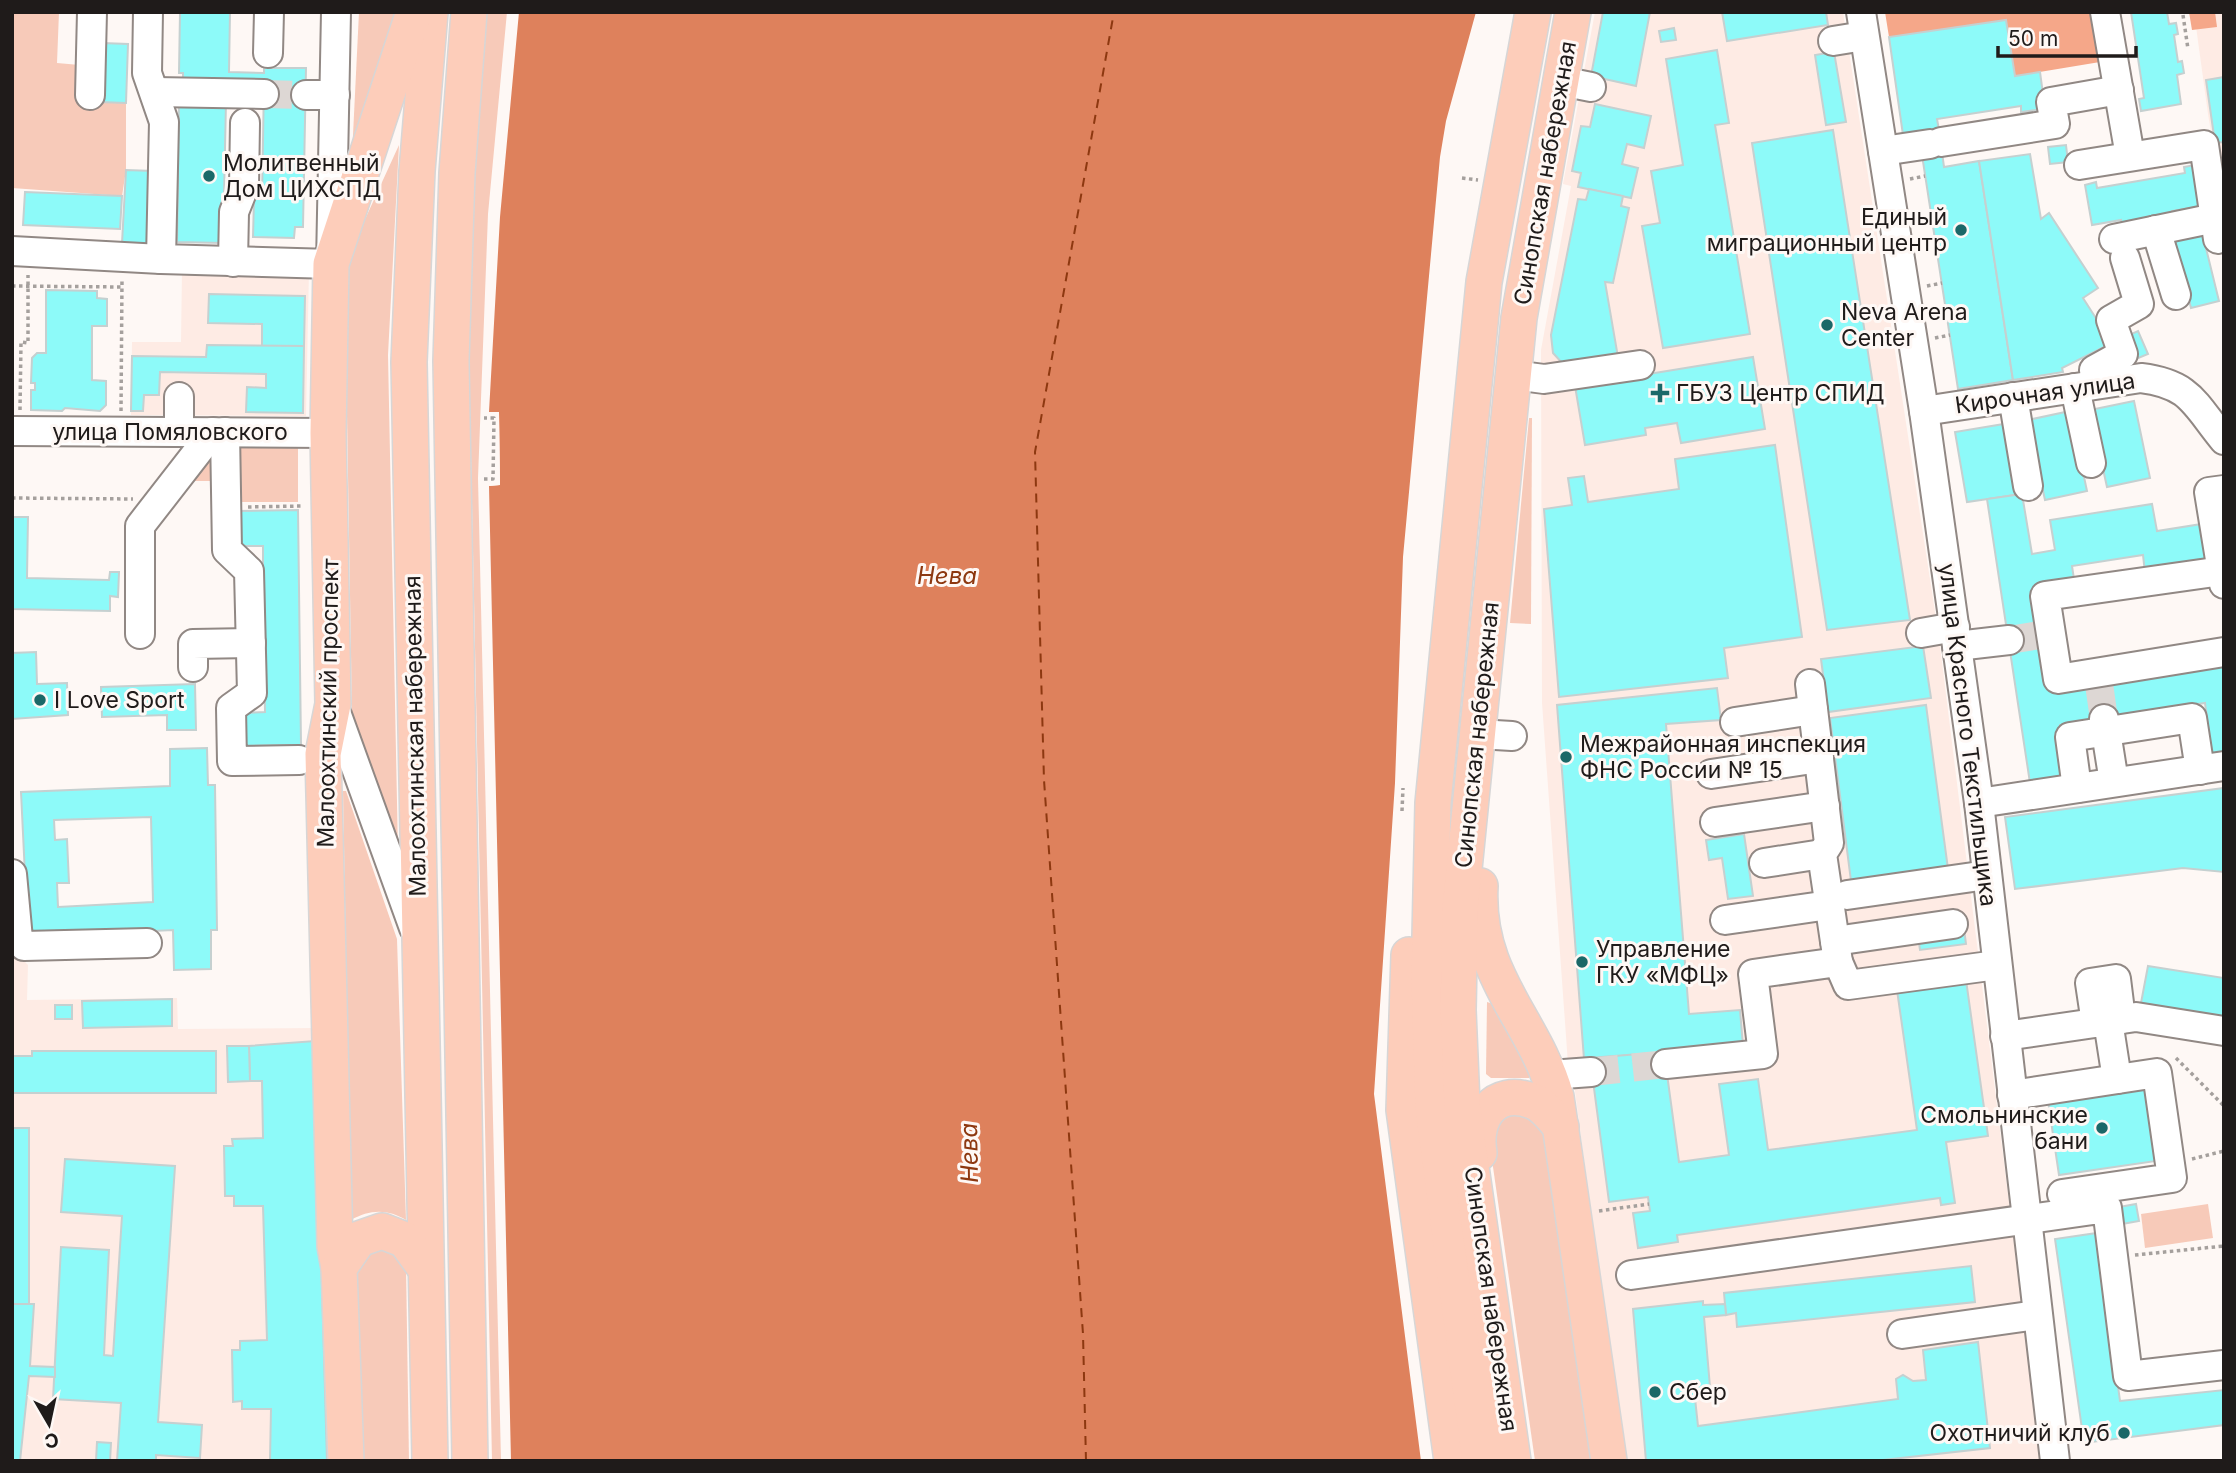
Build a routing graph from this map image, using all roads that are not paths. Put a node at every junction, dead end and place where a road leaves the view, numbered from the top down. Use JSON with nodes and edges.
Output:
{"nodes":[{"id":1,"x":92,"y":12,"type":"edge"},
{"id":2,"x":148,"y":12,"type":"edge"},
{"id":3,"x":269,"y":12,"type":"edge"},
{"id":4,"x":336,"y":12,"type":"edge"},
{"id":5,"x":414,"y":12,"type":"edge"},
{"id":6,"x":430,"y":12,"type":"edge"},
{"id":7,"x":469,"y":12,"type":"edge"},
{"id":8,"x":1533,"y":12,"type":"edge"},
{"id":9,"x":1573,"y":12,"type":"edge"},
{"id":10,"x":2105,"y":12,"type":"edge"},
{"id":11,"x":1862,"y":24,"type":"edge"},
{"id":12,"x":1833,"y":41,"type":"dead end"},
{"id":13,"x":268,"y":53,"type":"dead end"},
{"id":14,"x":2119,"y":90,"type":"junction"},
{"id":15,"x":155,"y":92,"type":"junction"},
{"id":16,"x":264,"y":94,"type":"tunnel mouth"},
{"id":17,"x":90,"y":95,"type":"dead end"},
{"id":18,"x":306,"y":95,"type":"tunnel mouth"},
{"id":19,"x":335,"y":95,"type":"junction"},
{"id":20,"x":245,"y":123,"type":"dead end"},
{"id":21,"x":1883,"y":151,"type":"junction"},
{"id":22,"x":2130,"y":156,"type":"junction"},
{"id":23,"x":2079,"y":165,"type":"dead end"},
{"id":24,"x":2157,"y":230,"type":"junction"},
{"id":25,"x":20,"y":251,"type":"edge"},
{"id":26,"x":162,"y":259,"type":"junction"},
{"id":27,"x":233,"y":262,"type":"junction"},
{"id":28,"x":331,"y":264,"type":"junction"},
{"id":29,"x":2176,"y":295,"type":"dead end"},
{"id":30,"x":1640,"y":365,"type":"dead end"},
{"id":31,"x":1513,"y":375,"type":"junction"},
{"id":32,"x":2086,"y":386,"type":"junction"},
{"id":33,"x":179,"y":397,"type":"dead end"},
{"id":34,"x":2013,"y":397,"type":"junction"},
{"id":35,"x":1924,"y":411,"type":"junction"},
{"id":36,"x":16,"y":424,"type":"edge"},
{"id":37,"x":179,"y":432,"type":"junction"},
{"id":38,"x":219,"y":432,"type":"junction"},
{"id":39,"x":328,"y":433,"type":"junction"},
{"id":40,"x":2224,"y":440,"type":"edge"},
{"id":41,"x":2091,"y":463,"type":"dead end"},
{"id":42,"x":2028,"y":486,"type":"dead end"},
{"id":43,"x":2224,"y":490,"type":"edge"},
{"id":44,"x":2223,"y":578,"type":"edge"},
{"id":45,"x":1922,"y":632,"type":"dead end"},
{"id":46,"x":140,"y":634,"type":"dead end"},
{"id":47,"x":1956,"y":637,"type":"junction"},
{"id":48,"x":2009,"y":640,"type":"tunnel mouth"},
{"id":49,"x":251,"y":643,"type":"junction"},
{"id":50,"x":2224,"y":652,"type":"edge"},
{"id":51,"x":194,"y":667,"type":"dead end"},
{"id":52,"x":333,"y":704,"type":"junction"},
{"id":53,"x":1735,"y":722,"type":"dead end"},
{"id":54,"x":2105,"y":725,"type":"junction"},
{"id":55,"x":1819,"y":758,"type":"junction"},
{"id":56,"x":299,"y":760,"type":"dead end"},
{"id":57,"x":2212,"y":768,"type":"edge"},
{"id":58,"x":1711,"y":774,"type":"dead end"},
{"id":59,"x":2114,"y":782,"type":"junction"},
{"id":60,"x":1473,"y":785,"type":"junction"},
{"id":61,"x":2077,"y":788,"type":"junction"},
{"id":62,"x":1979,"y":803,"type":"junction"},
{"id":63,"x":1825,"y":807,"type":"junction"},
{"id":64,"x":1715,"y":822,"type":"dead end"},
{"id":65,"x":1432,"y":853,"type":"junction"},
{"id":66,"x":1822,"y":854,"type":"junction"},
{"id":67,"x":1764,"y":863,"type":"dead end"},
{"id":68,"x":12,"y":874,"type":"edge"},
{"id":69,"x":1987,"y":875,"type":"junction"},
{"id":70,"x":1838,"y":900,"type":"junction"},
{"id":71,"x":1725,"y":920,"type":"dead end"},
{"id":72,"x":1953,"y":924,"type":"dead end"},
{"id":73,"x":419,"y":941,"type":"junction"},
{"id":74,"x":147,"y":943,"type":"dead end"},
{"id":75,"x":1836,"y":951,"type":"junction"},
{"id":76,"x":1997,"y":965,"type":"junction"},
{"id":77,"x":2108,"y":1021,"type":"junction"},
{"id":78,"x":2224,"y":1031,"type":"edge"},
{"id":79,"x":2005,"y":1036,"type":"junction"},
{"id":80,"x":1666,"y":1064,"type":"tunnel mouth"},
{"id":81,"x":1591,"y":1072,"type":"tunnel mouth"},
{"id":82,"x":1550,"y":1075,"type":"junction"},
{"id":83,"x":2117,"y":1079,"type":"junction"},
{"id":84,"x":2012,"y":1095,"type":"junction"},
{"id":85,"x":1561,"y":1127,"type":"junction"},
{"id":86,"x":2062,"y":1194,"type":"dead end"},
{"id":87,"x":2106,"y":1198,"type":"junction"},
{"id":88,"x":1478,"y":1208,"type":"junction"},
{"id":89,"x":2026,"y":1220,"type":"junction"},
{"id":90,"x":340,"y":1268,"type":"junction"},
{"id":91,"x":426,"y":1269,"type":"junction"},
{"id":92,"x":1631,"y":1275,"type":"dead end"},
{"id":93,"x":2037,"y":1315,"type":"junction"},
{"id":94,"x":1902,"y":1334,"type":"dead end"},
{"id":95,"x":2224,"y":1365,"type":"edge"},
{"id":96,"x":346,"y":1461,"type":"edge"},
{"id":97,"x":430,"y":1461,"type":"edge"},
{"id":98,"x":470,"y":1461,"type":"edge"},
{"id":99,"x":1452,"y":1461,"type":"edge"},
{"id":100,"x":1480,"y":1461,"type":"edge"},
{"id":101,"x":1513,"y":1461,"type":"edge"},
{"id":102,"x":1609,"y":1461,"type":"edge"},
{"id":103,"x":2055,"y":1461,"type":"edge"}],
"edges":[{"from":1,"to":17,"type":"street"},
{"from":2,"to":15,"type":"street"},
{"from":3,"to":13,"type":"street"},
{"from":4,"to":19,"type":"street","name":"Малоохтинский проспект"},
{"from":5,"to":28,"type":"main road"},
{"from":6,"to":73,"type":"main road","name":"Малоохтинская набережная"},
{"from":7,"to":98,"type":"main road","name":"Малоохтинская набережная"},
{"from":8,"to":65,"type":"main road","name":"Синопская набережная"},
{"from":9,"to":31,"type":"main road","name":"Синопская набережная"},
{"from":10,"to":14,"type":"street"},
{"from":11,"to":12,"type":"street"},
{"from":11,"to":21,"type":"street","name":"улица Красного Текстильщика"},
{"from":14,"to":21,"type":"street"},
{"from":14,"to":22,"type":"street"},
{"from":15,"to":16,"type":"street"},
{"from":15,"to":26,"type":"street"},
{"from":18,"to":19,"type":"street"},
{"from":19,"to":28,"type":"street","name":"Малоохтинский проспект"},
{"from":20,"to":27,"type":"street"},
{"from":21,"to":35,"type":"street","name":"улица Красного Текстильщика"},
{"from":22,"to":23,"type":"street"},
{"from":22,"to":24,"type":"street"},
{"from":24,"to":29,"type":"street"},
{"from":24,"to":32,"type":"street"},
{"from":25,"to":26,"type":"street"},
{"from":26,"to":27,"type":"street"},
{"from":27,"to":28,"type":"street"},
{"from":28,"to":39,"type":"main road","name":"Малоохтинский проспект"},
{"from":30,"to":31,"type":"street"},
{"from":31,"to":60,"type":"main road","name":"Синопская набережная"},
{"from":32,"to":34,"type":"street","name":"Кирочная улица"},
{"from":32,"to":40,"type":"street","name":"Кирочная улица"},
{"from":32,"to":41,"type":"street"},
{"from":33,"to":37,"type":"street"},
{"from":34,"to":35,"type":"street","name":"Кирочная улица"},
{"from":34,"to":42,"type":"street"},
{"from":35,"to":47,"type":"street","name":"улица Красного Текстильщика"},
{"from":36,"to":37,"type":"street","name":"улица Помяловского"},
{"from":37,"to":38,"type":"street","name":"улица Помяловского"},
{"from":38,"to":39,"type":"street","name":"улица Помяловского"},
{"from":38,"to":46,"type":"street"},
{"from":38,"to":49,"type":"street"},
{"from":39,"to":52,"type":"main road","name":"Малоохтинский проспект"},
{"from":43,"to":44,"type":"street"},
{"from":44,"to":50,"type":"street"},
{"from":45,"to":47,"type":"street"},
{"from":47,"to":48,"type":"street"},
{"from":47,"to":62,"type":"street","name":"улица Красного Текстильщика"},
{"from":49,"to":51,"type":"street"},
{"from":49,"to":56,"type":"street"},
{"from":52,"to":73,"type":"street"},
{"from":52,"to":90,"type":"main road","name":"Малоохтинский проспект"},
{"from":53,"to":55,"type":"street"},
{"from":54,"to":57,"type":"street"},
{"from":54,"to":59,"type":"street"},
{"from":54,"to":61,"type":"street"},
{"from":55,"to":58,"type":"street"},
{"from":55,"to":63,"type":"street"},
{"from":57,"to":59,"type":"street"},
{"from":59,"to":61,"type":"street"},
{"from":60,"to":82,"type":"main road"},
{"from":60,"to":88,"type":"main road","name":"Синопская набережная"},
{"from":61,"to":62,"type":"street"},
{"from":62,"to":69,"type":"street","name":"улица Красного Текстильщика"},
{"from":63,"to":64,"type":"street"},
{"from":63,"to":66,"type":"street"},
{"from":65,"to":99,"type":"main road"},
{"from":65,"to":100,"type":"main road","name":"Синопская набережная"},
{"from":66,"to":67,"type":"street"},
{"from":66,"to":70,"type":"street"},
{"from":68,"to":74,"type":"street"},
{"from":69,"to":70,"type":"street"},
{"from":69,"to":76,"type":"street","name":"улица Красного Текстильщика"},
{"from":70,"to":71,"type":"street"},
{"from":70,"to":75,"type":"street"},
{"from":72,"to":75,"type":"street"},
{"from":73,"to":91,"type":"main road","name":"Малоохтинская набережная"},
{"from":75,"to":76,"type":"street"},
{"from":75,"to":80,"type":"street"},
{"from":76,"to":79,"type":"street","name":"улица Красного Текстильщика"},
{"from":77,"to":78,"type":"street"},
{"from":77,"to":79,"type":"street"},
{"from":77,"to":83,"type":"street"},
{"from":79,"to":84,"type":"street","name":"улица Красного Текстильщика"},
{"from":81,"to":82,"type":"street"},
{"from":82,"to":85,"type":"main road"},
{"from":83,"to":84,"type":"street"},
{"from":83,"to":87,"type":"street"},
{"from":84,"to":89,"type":"street","name":"улица Красного Текстильщика"},
{"from":85,"to":88,"type":"main road"},
{"from":85,"to":102,"type":"main road"},
{"from":86,"to":87,"type":"street"},
{"from":87,"to":89,"type":"street"},
{"from":87,"to":95,"type":"street"},
{"from":88,"to":101,"type":"main road","name":"Синопская набережная"},
{"from":89,"to":92,"type":"street"},
{"from":89,"to":93,"type":"street","name":"улица Красного Текстильщика"},
{"from":90,"to":91,"type":"main road"},
{"from":90,"to":96,"type":"main road","name":"Малоохтинский проспект"},
{"from":91,"to":97,"type":"main road","name":"Малоохтинская набережная"},
{"from":93,"to":94,"type":"street"},
{"from":93,"to":103,"type":"street","name":"улица Красного Текстильщика"}]}
